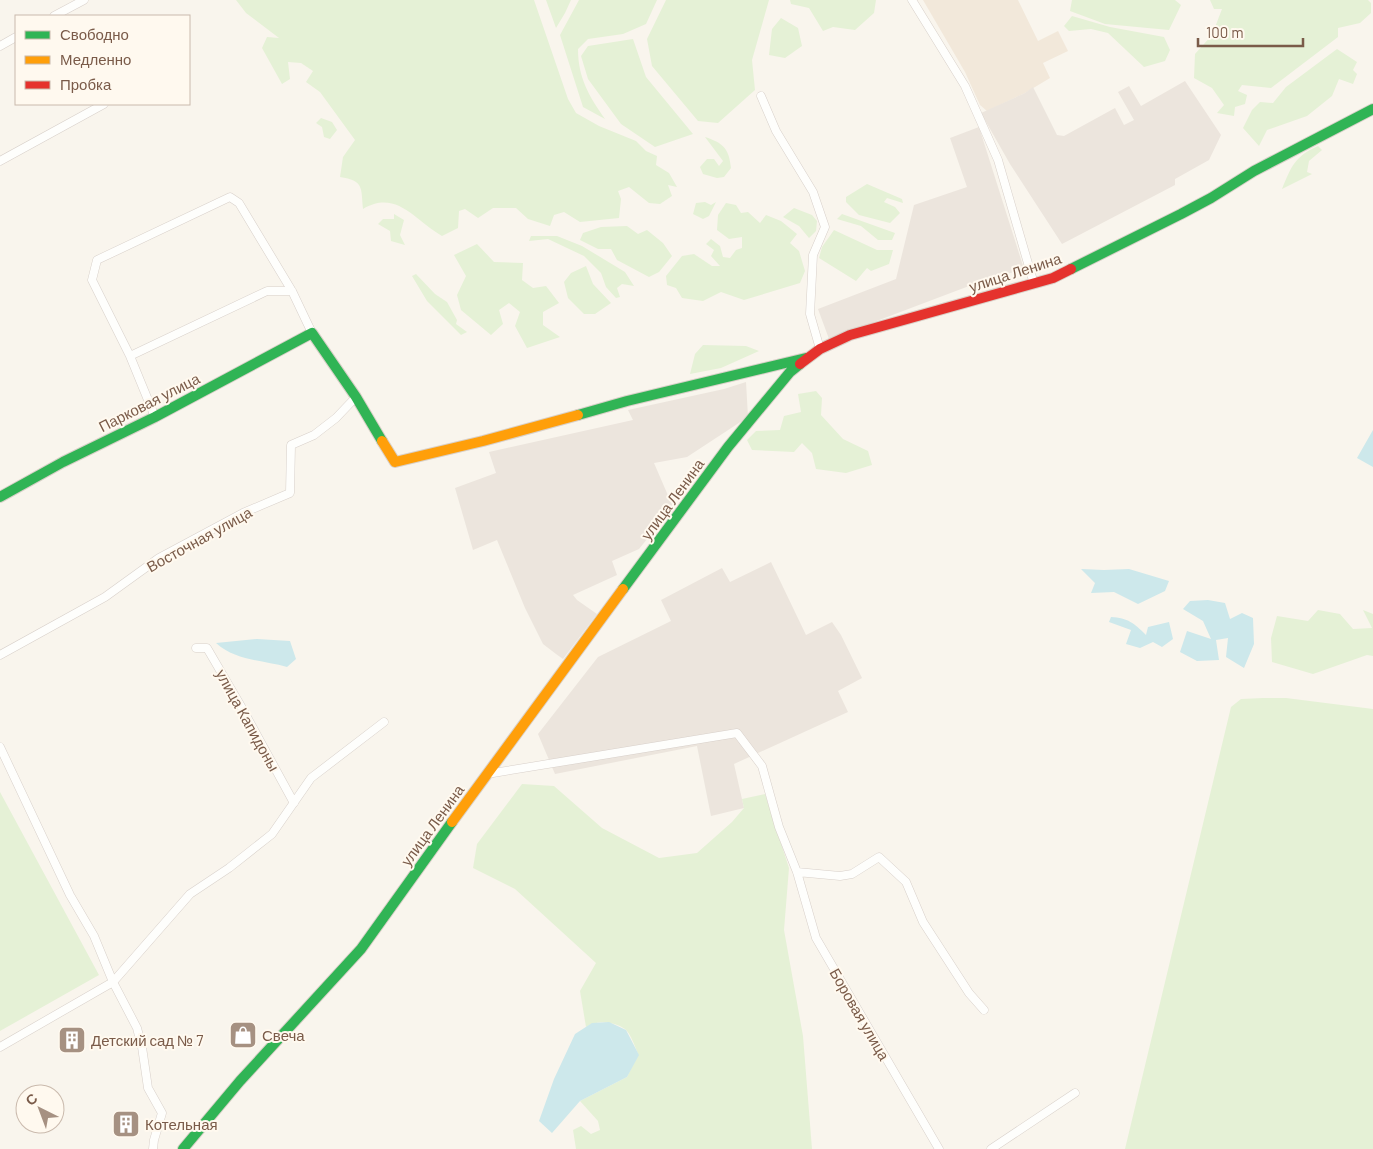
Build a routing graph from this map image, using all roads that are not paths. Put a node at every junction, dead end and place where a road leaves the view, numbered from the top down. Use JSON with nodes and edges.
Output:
{"nodes":[{"id":1,"x":84,"y":0,"type":"edge"},
{"id":2,"x":912,"y":0,"type":"edge"},
{"id":3,"x":56,"y":15,"type":"edge"},
{"id":4,"x":15,"y":38,"type":"edge"},
{"id":5,"x":0,"y":46,"type":"edge"},
{"id":6,"x":760,"y":96,"type":"dead end"},
{"id":7,"x":102,"y":105,"type":"edge"},
{"id":8,"x":1372,"y":109,"type":"edge"},
{"id":9,"x":0,"y":161,"type":"edge"},
{"id":10,"x":1034,"y":284,"type":"junction"},
{"id":11,"x":292,"y":291,"type":"junction"},
{"id":12,"x":312,"y":333,"type":"junction"},
{"id":13,"x":820,"y":349,"type":"junction"},
{"id":14,"x":130,"y":356,"type":"junction"},
{"id":15,"x":809,"y":357,"type":"junction"},
{"id":16,"x":356,"y":398,"type":"junction"},
{"id":17,"x":155,"y":417,"type":"junction"},
{"id":18,"x":0,"y":497,"type":"edge"},
{"id":19,"x":196,"y":648,"type":"dead end"},
{"id":20,"x":0,"y":655,"type":"edge"},
{"id":21,"x":384,"y":722,"type":"dead end"},
{"id":22,"x":0,"y":747,"type":"edge"},
{"id":23,"x":487,"y":774,"type":"junction"},
{"id":24,"x":294,"y":803,"type":"junction"},
{"id":25,"x":797,"y":872,"type":"junction"},
{"id":26,"x":113,"y":982,"type":"junction"},
{"id":27,"x":984,"y":1010,"type":"dead end"},
{"id":28,"x":0,"y":1047,"type":"edge"},
{"id":29,"x":1075,"y":1093,"type":"dead end"},
{"id":30,"x":153,"y":1149,"type":"edge"},
{"id":31,"x":183,"y":1149,"type":"edge"},
{"id":32,"x":939,"y":1149,"type":"edge"},
{"id":33,"x":991,"y":1149,"type":"edge"}],
"edges":[{"from":1,"to":3,"type":"street"},
{"from":2,"to":10,"type":"street"},
{"from":4,"to":5,"type":"street"},
{"from":6,"to":13,"type":"street"},
{"from":7,"to":9,"type":"street"},
{"from":8,"to":10,"type":"street","name":"улица Ленина"},
{"from":10,"to":13,"type":"street","name":"улица Ленина"},
{"from":11,"to":12,"type":"street"},
{"from":11,"to":14,"type":"street"},
{"from":11,"to":14,"type":"street"},
{"from":12,"to":16,"type":"street"},
{"from":12,"to":17,"type":"street","name":"Парковая улица"},
{"from":13,"to":15,"type":"street","name":"улица Ленина"},
{"from":14,"to":17,"type":"street"},
{"from":15,"to":16,"type":"street"},
{"from":15,"to":23,"type":"street","name":"улица Ленина"},
{"from":16,"to":20,"type":"street","name":"Восточная улица"},
{"from":17,"to":18,"type":"street","name":"Парковая улица"},
{"from":19,"to":24,"type":"street","name":"улица Капидоны"},
{"from":21,"to":24,"type":"street"},
{"from":22,"to":26,"type":"street"},
{"from":23,"to":25,"type":"street","name":"Боровая улица"},
{"from":23,"to":31,"type":"street","name":"улица Ленина"},
{"from":24,"to":26,"type":"street"},
{"from":25,"to":27,"type":"street"},
{"from":25,"to":32,"type":"street","name":"Боровая улица"},
{"from":26,"to":28,"type":"street"},
{"from":26,"to":30,"type":"street"},
{"from":29,"to":33,"type":"street"}]}
